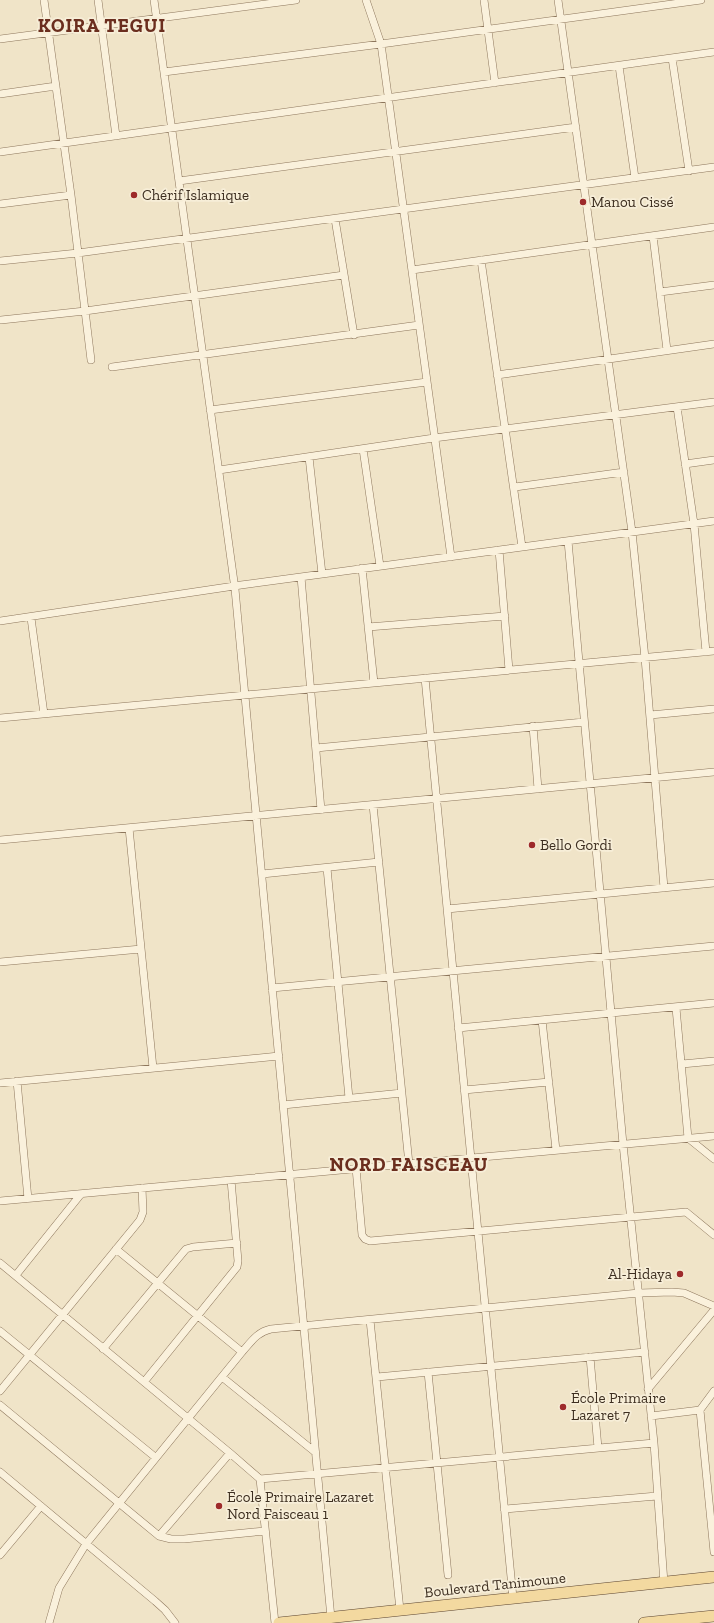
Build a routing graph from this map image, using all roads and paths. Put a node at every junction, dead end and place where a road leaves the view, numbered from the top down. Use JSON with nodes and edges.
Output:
{"nodes":[{"id":1,"x":44,"y":0,"type":"edge"},
{"id":2,"x":98,"y":0,"type":"edge"},
{"id":3,"x":154,"y":0,"type":"edge"},
{"id":4,"x":296,"y":0,"type":"edge"},
{"id":5,"x":366,"y":0,"type":"edge"},
{"id":6,"x":484,"y":0,"type":"edge"},
{"id":7,"x":558,"y":0,"type":"edge"},
{"id":8,"x":701,"y":0,"type":"edge"},
{"id":9,"x":156,"y":18,"type":"junction"},
{"id":10,"x":561,"y":19,"type":"junction"},
{"id":11,"x":102,"y":25,"type":"junction"},
{"id":12,"x":488,"y":29,"type":"junction"},
{"id":13,"x":49,"y":32,"type":"junction"},
{"id":14,"x":0,"y":39,"type":"edge"},
{"id":15,"x":381,"y":44,"type":"junction"},
{"id":16,"x":714,"y":52,"type":"edge"},
{"id":17,"x":672,"y":58,"type":"junction"},
{"id":18,"x":620,"y":66,"type":"junction"},
{"id":19,"x":164,"y":72,"type":"junction"},
{"id":20,"x":568,"y":73,"type":"junction"},
{"id":21,"x":495,"y":83,"type":"junction"},
{"id":22,"x":56,"y":86,"type":"junction"},
{"id":23,"x":0,"y":94,"type":"edge"},
{"id":24,"x":388,"y":98,"type":"junction"},
{"id":25,"x":576,"y":127,"type":"junction"},
{"id":26,"x":171,"y":128,"type":"junction"},
{"id":27,"x":116,"y":136,"type":"junction"},
{"id":28,"x":64,"y":143,"type":"junction"},
{"id":29,"x":0,"y":152,"type":"edge"},
{"id":30,"x":396,"y":152,"type":"junction"},
{"id":31,"x":714,"y":167,"type":"edge"},
{"id":32,"x":689,"y":171,"type":"junction"},
{"id":33,"x":635,"y":178,"type":"junction"},
{"id":34,"x":179,"y":181,"type":"junction"},
{"id":35,"x":584,"y":185,"type":"junction"},
{"id":36,"x":71,"y":194,"type":"junction"},
{"id":37,"x":0,"y":204,"type":"edge"},
{"id":38,"x":403,"y":209,"type":"junction"},
{"id":39,"x":335,"y":219,"type":"junction"},
{"id":40,"x":714,"y":227,"type":"edge"},
{"id":41,"x":653,"y":236,"type":"junction"},
{"id":42,"x":187,"y":239,"type":"junction"},
{"id":43,"x":592,"y":244,"type":"junction"},
{"id":44,"x":78,"y":253,"type":"junction"},
{"id":45,"x":481,"y":260,"type":"junction"},
{"id":46,"x":0,"y":261,"type":"edge"},
{"id":47,"x":412,"y":270,"type":"junction"},
{"id":48,"x":344,"y":275,"type":"junction"},
{"id":49,"x":714,"y":286,"type":"edge"},
{"id":50,"x":660,"y":292,"type":"junction"},
{"id":51,"x":195,"y":296,"type":"junction"},
{"id":52,"x":85,"y":310,"type":"junction"},
{"id":53,"x":1,"y":320,"type":"edge"},
{"id":54,"x":419,"y":325,"type":"junction"},
{"id":55,"x":354,"y":335,"type":"junction"},
{"id":56,"x":714,"y":344,"type":"edge"},
{"id":57,"x":667,"y":350,"type":"junction"},
{"id":58,"x":203,"y":355,"type":"junction"},
{"id":59,"x":608,"y":359,"type":"junction"},
{"id":60,"x":90,"y":360,"type":"dead end"},
{"id":61,"x":112,"y":367,"type":"dead end"},
{"id":62,"x":498,"y":375,"type":"junction"},
{"id":63,"x":427,"y":382,"type":"junction"},
{"id":64,"x":714,"y":402,"type":"edge"},
{"id":65,"x":677,"y":407,"type":"junction"},
{"id":66,"x":210,"y":410,"type":"junction"},
{"id":67,"x":616,"y":415,"type":"junction"},
{"id":68,"x":506,"y":429,"type":"junction"},
{"id":69,"x":434,"y":438,"type":"junction"},
{"id":70,"x":363,"y":449,"type":"junction"},
{"id":71,"x":309,"y":457,"type":"junction"},
{"id":72,"x":714,"y":460,"type":"edge"},
{"id":73,"x":685,"y":464,"type":"junction"},
{"id":74,"x":219,"y":470,"type":"junction"},
{"id":75,"x":624,"y":472,"type":"junction"},
{"id":76,"x":515,"y":487,"type":"junction"},
{"id":77,"x":714,"y":521,"type":"edge"},
{"id":78,"x":694,"y":524,"type":"junction"},
{"id":79,"x":632,"y":532,"type":"junction"},
{"id":80,"x":568,"y":541,"type":"junction"},
{"id":81,"x":522,"y":547,"type":"junction"},
{"id":82,"x":499,"y":550,"type":"junction"},
{"id":83,"x":450,"y":556,"type":"junction"},
{"id":84,"x":380,"y":566,"type":"junction"},
{"id":85,"x":362,"y":568,"type":"junction"},
{"id":86,"x":322,"y":574,"type":"junction"},
{"id":87,"x":301,"y":577,"type":"junction"},
{"id":88,"x":235,"y":586,"type":"junction"},
{"id":89,"x":505,"y":616,"type":"junction"},
{"id":90,"x":31,"y":618,"type":"junction"},
{"id":91,"x":0,"y":621,"type":"edge"},
{"id":92,"x":368,"y":627,"type":"junction"},
{"id":93,"x":710,"y":651,"type":"edge"},
{"id":94,"x":645,"y":658,"type":"junction"},
{"id":95,"x":579,"y":664,"type":"junction"},
{"id":96,"x":509,"y":670,"type":"junction"},
{"id":97,"x":425,"y":678,"type":"junction"},
{"id":98,"x":374,"y":683,"type":"junction"},
{"id":99,"x":311,"y":689,"type":"junction"},
{"id":100,"x":245,"y":695,"type":"junction"},
{"id":101,"x":714,"y":709,"type":"edge"},
{"id":102,"x":44,"y":714,"type":"junction"},
{"id":103,"x":650,"y":715,"type":"junction"},
{"id":104,"x":0,"y":718,"type":"edge"},
{"id":105,"x":584,"y":722,"type":"junction"},
{"id":106,"x":533,"y":726,"type":"junction"},
{"id":107,"x":431,"y":737,"type":"junction"},
{"id":108,"x":316,"y":748,"type":"junction"},
{"id":109,"x":714,"y":772,"type":"edge"},
{"id":110,"x":654,"y":778,"type":"junction"},
{"id":111,"x":590,"y":784,"type":"junction"},
{"id":112,"x":538,"y":789,"type":"junction"},
{"id":113,"x":437,"y":798,"type":"junction"},
{"id":114,"x":374,"y":805,"type":"junction"},
{"id":115,"x":321,"y":810,"type":"junction"},
{"id":116,"x":256,"y":816,"type":"junction"},
{"id":117,"x":129,"y":828,"type":"junction"},
{"id":118,"x":0,"y":840,"type":"edge"},
{"id":119,"x":379,"y":862,"type":"junction"},
{"id":120,"x":327,"y":868,"type":"junction"},
{"id":121,"x":262,"y":874,"type":"junction"},
{"id":122,"x":714,"y":883,"type":"edge"},
{"id":123,"x":664,"y":888,"type":"junction"},
{"id":124,"x":600,"y":894,"type":"junction"},
{"id":125,"x":447,"y":908,"type":"junction"},
{"id":126,"x":714,"y":946,"type":"edge"},
{"id":127,"x":141,"y":949,"type":"junction"},
{"id":128,"x":607,"y":956,"type":"junction"},
{"id":129,"x":0,"y":962,"type":"edge"},
{"id":130,"x":453,"y":970,"type":"junction"},
{"id":131,"x":390,"y":976,"type":"junction"},
{"id":132,"x":338,"y":981,"type":"junction"},
{"id":133,"x":272,"y":988,"type":"junction"},
{"id":134,"x":714,"y":1004,"type":"edge"},
{"id":135,"x":676,"y":1008,"type":"junction"},
{"id":136,"x":612,"y":1014,"type":"junction"},
{"id":137,"x":542,"y":1020,"type":"junction"},
{"id":138,"x":458,"y":1028,"type":"junction"},
{"id":139,"x":279,"y":1056,"type":"junction"},
{"id":140,"x":714,"y":1061,"type":"edge"},
{"id":141,"x":682,"y":1064,"type":"junction"},
{"id":142,"x":153,"y":1068,"type":"junction"},
{"id":143,"x":17,"y":1081,"type":"junction"},
{"id":144,"x":549,"y":1082,"type":"junction"},
{"id":145,"x":0,"y":1083,"type":"edge"},
{"id":146,"x":464,"y":1090,"type":"junction"},
{"id":147,"x":402,"y":1093,"type":"junction"},
{"id":148,"x":349,"y":1098,"type":"junction"},
{"id":149,"x":283,"y":1105,"type":"junction"},
{"id":150,"x":714,"y":1136,"type":"edge"},
{"id":151,"x":688,"y":1138,"type":"junction"},
{"id":152,"x":623,"y":1144,"type":"junction"},
{"id":153,"x":556,"y":1150,"type":"junction"},
{"id":154,"x":472,"y":1158,"type":"junction"},
{"id":155,"x":714,"y":1159,"type":"edge"},
{"id":156,"x":409,"y":1164,"type":"junction"},
{"id":157,"x":356,"y":1168,"type":"junction"},
{"id":158,"x":290,"y":1175,"type":"junction"},
{"id":159,"x":232,"y":1180,"type":"junction"},
{"id":160,"x":142,"y":1188,"type":"junction"},
{"id":161,"x":81,"y":1194,"type":"junction"},
{"id":162,"x":28,"y":1199,"type":"junction"},
{"id":163,"x":0,"y":1201,"type":"edge"},
{"id":164,"x":631,"y":1216,"type":"junction"},
{"id":165,"x":479,"y":1231,"type":"junction"},
{"id":166,"x":714,"y":1235,"type":"edge"},
{"id":167,"x":237,"y":1243,"type":"junction"},
{"id":168,"x":116,"y":1249,"type":"junction"},
{"id":169,"x":0,"y":1263,"type":"edge"},
{"id":170,"x":16,"y":1275,"type":"junction"},
{"id":171,"x":157,"y":1283,"type":"junction"},
{"id":172,"x":639,"y":1293,"type":"junction"},
{"id":173,"x":714,"y":1308,"type":"edge"},
{"id":174,"x":485,"y":1309,"type":"junction"},
{"id":175,"x":64,"y":1314,"type":"junction"},
{"id":176,"x":197,"y":1316,"type":"junction"},
{"id":177,"x":370,"y":1320,"type":"junction"},
{"id":178,"x":304,"y":1326,"type":"junction"},
{"id":179,"x":0,"y":1331,"type":"edge"},
{"id":180,"x":103,"y":1349,"type":"junction"},
{"id":181,"x":242,"y":1352,"type":"junction"},
{"id":182,"x":645,"y":1352,"type":"junction"},
{"id":183,"x":30,"y":1355,"type":"junction"},
{"id":184,"x":590,"y":1357,"type":"junction"},
{"id":185,"x":491,"y":1366,"type":"junction"},
{"id":186,"x":428,"y":1372,"type":"junction"},
{"id":187,"x":222,"y":1377,"type":"junction"},
{"id":188,"x":377,"y":1377,"type":"junction"},
{"id":189,"x":144,"y":1382,"type":"junction"},
{"id":190,"x":648,"y":1389,"type":"junction"},
{"id":191,"x":0,"y":1391,"type":"edge"},
{"id":192,"x":714,"y":1391,"type":"edge"},
{"id":193,"x":0,"y":1405,"type":"edge"},
{"id":194,"x":700,"y":1410,"type":"junction"},
{"id":195,"x":651,"y":1416,"type":"junction"},
{"id":196,"x":188,"y":1418,"type":"junction"},
{"id":197,"x":654,"y":1442,"type":"junction"},
{"id":198,"x":598,"y":1448,"type":"junction"},
{"id":199,"x":315,"y":1452,"type":"junction"},
{"id":200,"x":230,"y":1453,"type":"junction"},
{"id":201,"x":500,"y":1456,"type":"junction"},
{"id":202,"x":155,"y":1457,"type":"junction"},
{"id":203,"x":436,"y":1463,"type":"junction"},
{"id":204,"x":384,"y":1468,"type":"junction"},
{"id":205,"x":710,"y":1472,"type":"edge"},
{"id":206,"x":0,"y":1473,"type":"edge"},
{"id":207,"x":317,"y":1474,"type":"junction"},
{"id":208,"x":260,"y":1479,"type":"junction"},
{"id":209,"x":657,"y":1496,"type":"junction"},
{"id":210,"x":118,"y":1503,"type":"junction"},
{"id":211,"x":41,"y":1506,"type":"junction"},
{"id":212,"x":504,"y":1509,"type":"junction"},
{"id":213,"x":265,"y":1531,"type":"junction"},
{"id":214,"x":159,"y":1536,"type":"junction"},
{"id":215,"x":86,"y":1544,"type":"junction"},
{"id":216,"x":714,"y":1552,"type":"edge"},
{"id":217,"x":0,"y":1555,"type":"edge"},
{"id":218,"x":448,"y":1575,"type":"dead end"},
{"id":219,"x":714,"y":1577,"type":"edge"},
{"id":220,"x":664,"y":1582,"type":"junction"},
{"id":221,"x":513,"y":1598,"type":"junction"},
{"id":222,"x":400,"y":1610,"type":"junction"},
{"id":223,"x":714,"y":1616,"type":"edge"},
{"id":224,"x":331,"y":1618,"type":"junction"},
{"id":225,"x":49,"y":1623,"type":"edge"},
{"id":226,"x":175,"y":1623,"type":"edge"},
{"id":227,"x":275,"y":1623,"type":"edge"},
{"id":228,"x":279,"y":1623,"type":"edge"},
{"id":229,"x":644,"y":1623,"type":"edge"}],
"edges":[{"from":1,"to":13,"type":"street"},
{"from":2,"to":11,"type":"street"},
{"from":3,"to":9,"type":"street"},
{"from":4,"to":9,"type":"street"},
{"from":5,"to":15,"type":"street"},
{"from":6,"to":12,"type":"street"},
{"from":7,"to":10,"type":"street"},
{"from":8,"to":10,"type":"street"},
{"from":9,"to":11,"type":"street"},
{"from":9,"to":19,"type":"street"},
{"from":10,"to":12,"type":"street"},
{"from":10,"to":20,"type":"street"},
{"from":11,"to":13,"type":"street"},
{"from":11,"to":27,"type":"street"},
{"from":12,"to":15,"type":"street"},
{"from":12,"to":21,"type":"street"},
{"from":13,"to":14,"type":"street"},
{"from":13,"to":22,"type":"street"},
{"from":15,"to":19,"type":"street"},
{"from":15,"to":24,"type":"street"},
{"from":16,"to":17,"type":"street"},
{"from":17,"to":18,"type":"street"},
{"from":17,"to":32,"type":"street"},
{"from":18,"to":20,"type":"street"},
{"from":18,"to":33,"type":"street"},
{"from":19,"to":26,"type":"street"},
{"from":20,"to":21,"type":"street"},
{"from":20,"to":25,"type":"street"},
{"from":21,"to":24,"type":"street"},
{"from":22,"to":23,"type":"street"},
{"from":22,"to":28,"type":"street"},
{"from":24,"to":26,"type":"street"},
{"from":24,"to":30,"type":"street"},
{"from":25,"to":30,"type":"street"},
{"from":25,"to":35,"type":"street"},
{"from":26,"to":27,"type":"street"},
{"from":26,"to":34,"type":"street"},
{"from":27,"to":28,"type":"street"},
{"from":28,"to":29,"type":"street"},
{"from":28,"to":36,"type":"street"},
{"from":30,"to":34,"type":"street"},
{"from":30,"to":38,"type":"street"},
{"from":31,"to":32,"type":"street"},
{"from":32,"to":33,"type":"street"},
{"from":33,"to":35,"type":"street"},
{"from":34,"to":42,"type":"street"},
{"from":35,"to":38,"type":"street"},
{"from":35,"to":43,"type":"street"},
{"from":36,"to":37,"type":"street"},
{"from":36,"to":44,"type":"street"},
{"from":38,"to":39,"type":"street"},
{"from":38,"to":47,"type":"street"},
{"from":39,"to":42,"type":"street"},
{"from":39,"to":48,"type":"street"},
{"from":40,"to":41,"type":"street"},
{"from":41,"to":43,"type":"street"},
{"from":41,"to":50,"type":"street"},
{"from":42,"to":44,"type":"street"},
{"from":42,"to":51,"type":"street"},
{"from":43,"to":45,"type":"street"},
{"from":43,"to":59,"type":"street"},
{"from":44,"to":46,"type":"street"},
{"from":44,"to":52,"type":"street"},
{"from":45,"to":47,"type":"street"},
{"from":45,"to":62,"type":"street"},
{"from":47,"to":54,"type":"street"},
{"from":48,"to":51,"type":"street"},
{"from":48,"to":55,"type":"street"},
{"from":49,"to":50,"type":"street"},
{"from":50,"to":57,"type":"street"},
{"from":51,"to":52,"type":"street"},
{"from":51,"to":58,"type":"street"},
{"from":52,"to":53,"type":"street"},
{"from":52,"to":60,"type":"street"},
{"from":54,"to":55,"type":"street"},
{"from":54,"to":63,"type":"street"},
{"from":55,"to":58,"type":"street"},
{"from":56,"to":57,"type":"street"},
{"from":57,"to":59,"type":"street"},
{"from":58,"to":61,"type":"street"},
{"from":58,"to":66,"type":"street"},
{"from":59,"to":62,"type":"street"},
{"from":59,"to":67,"type":"street"},
{"from":62,"to":68,"type":"street"},
{"from":63,"to":66,"type":"street"},
{"from":63,"to":69,"type":"street"},
{"from":64,"to":65,"type":"street"},
{"from":65,"to":67,"type":"street"},
{"from":65,"to":73,"type":"street"},
{"from":66,"to":74,"type":"street"},
{"from":67,"to":68,"type":"street"},
{"from":67,"to":75,"type":"street"},
{"from":68,"to":69,"type":"street"},
{"from":68,"to":76,"type":"street"},
{"from":69,"to":70,"type":"street"},
{"from":69,"to":83,"type":"street"},
{"from":70,"to":71,"type":"street"},
{"from":70,"to":84,"type":"street"},
{"from":71,"to":74,"type":"street"},
{"from":71,"to":86,"type":"street"},
{"from":72,"to":73,"type":"street"},
{"from":73,"to":78,"type":"street"},
{"from":74,"to":88,"type":"street"},
{"from":75,"to":76,"type":"street"},
{"from":75,"to":79,"type":"street"},
{"from":76,"to":81,"type":"street"},
{"from":77,"to":78,"type":"street"},
{"from":78,"to":79,"type":"street"},
{"from":78,"to":93,"type":"street"},
{"from":79,"to":80,"type":"street"},
{"from":79,"to":94,"type":"street"},
{"from":80,"to":81,"type":"street"},
{"from":80,"to":95,"type":"street"},
{"from":81,"to":82,"type":"street"},
{"from":82,"to":83,"type":"street"},
{"from":82,"to":89,"type":"street"},
{"from":83,"to":84,"type":"street"},
{"from":84,"to":85,"type":"street"},
{"from":85,"to":86,"type":"street"},
{"from":85,"to":92,"type":"street"},
{"from":86,"to":87,"type":"street"},
{"from":87,"to":88,"type":"street"},
{"from":87,"to":99,"type":"street"},
{"from":88,"to":90,"type":"street"},
{"from":88,"to":100,"type":"street"},
{"from":89,"to":92,"type":"street"},
{"from":89,"to":96,"type":"street"},
{"from":90,"to":91,"type":"street"},
{"from":90,"to":102,"type":"street"},
{"from":92,"to":98,"type":"street"},
{"from":93,"to":94,"type":"street"},
{"from":94,"to":95,"type":"street"},
{"from":94,"to":103,"type":"street"},
{"from":95,"to":96,"type":"street"},
{"from":95,"to":105,"type":"street"},
{"from":96,"to":97,"type":"street"},
{"from":97,"to":98,"type":"street"},
{"from":97,"to":107,"type":"street"},
{"from":98,"to":99,"type":"street"},
{"from":99,"to":100,"type":"street"},
{"from":99,"to":108,"type":"street"},
{"from":100,"to":102,"type":"street"},
{"from":100,"to":116,"type":"street"},
{"from":101,"to":103,"type":"street"},
{"from":102,"to":104,"type":"street"},
{"from":103,"to":110,"type":"street"},
{"from":105,"to":106,"type":"street"},
{"from":105,"to":111,"type":"street"},
{"from":106,"to":107,"type":"street"},
{"from":106,"to":112,"type":"street"},
{"from":107,"to":108,"type":"street"},
{"from":107,"to":113,"type":"street"},
{"from":108,"to":115,"type":"street"},
{"from":109,"to":110,"type":"street"},
{"from":110,"to":111,"type":"street"},
{"from":110,"to":123,"type":"street"},
{"from":111,"to":112,"type":"street"},
{"from":111,"to":124,"type":"street"},
{"from":112,"to":113,"type":"street"},
{"from":113,"to":114,"type":"street"},
{"from":113,"to":125,"type":"street"},
{"from":114,"to":115,"type":"street"},
{"from":114,"to":119,"type":"street"},
{"from":115,"to":116,"type":"street"},
{"from":116,"to":117,"type":"street"},
{"from":116,"to":121,"type":"street"},
{"from":117,"to":118,"type":"street"},
{"from":117,"to":127,"type":"street"},
{"from":119,"to":120,"type":"street"},
{"from":119,"to":131,"type":"street"},
{"from":120,"to":121,"type":"street"},
{"from":120,"to":132,"type":"street"},
{"from":121,"to":133,"type":"street"},
{"from":122,"to":123,"type":"street"},
{"from":123,"to":124,"type":"street"},
{"from":124,"to":125,"type":"street"},
{"from":124,"to":128,"type":"street"},
{"from":125,"to":130,"type":"street"},
{"from":126,"to":128,"type":"street"},
{"from":127,"to":129,"type":"street"},
{"from":127,"to":142,"type":"street"},
{"from":128,"to":130,"type":"street"},
{"from":128,"to":136,"type":"street"},
{"from":130,"to":131,"type":"street"},
{"from":130,"to":138,"type":"street"},
{"from":131,"to":132,"type":"street"},
{"from":131,"to":147,"type":"street"},
{"from":132,"to":133,"type":"street"},
{"from":132,"to":148,"type":"street"},
{"from":133,"to":139,"type":"street"},
{"from":134,"to":135,"type":"street"},
{"from":135,"to":136,"type":"street"},
{"from":135,"to":141,"type":"street"},
{"from":136,"to":137,"type":"street"},
{"from":136,"to":152,"type":"street"},
{"from":137,"to":138,"type":"street"},
{"from":137,"to":144,"type":"street"},
{"from":138,"to":146,"type":"street"},
{"from":139,"to":142,"type":"street"},
{"from":139,"to":149,"type":"street"},
{"from":140,"to":141,"type":"street"},
{"from":141,"to":151,"type":"street"},
{"from":142,"to":143,"type":"street"},
{"from":143,"to":145,"type":"street"},
{"from":143,"to":162,"type":"street"},
{"from":144,"to":146,"type":"street"},
{"from":144,"to":153,"type":"street"},
{"from":146,"to":154,"type":"street"},
{"from":147,"to":148,"type":"street"},
{"from":147,"to":156,"type":"street"},
{"from":148,"to":149,"type":"street"},
{"from":149,"to":158,"type":"street"},
{"from":150,"to":151,"type":"street"},
{"from":151,"to":152,"type":"street"},
{"from":151,"to":155,"type":"street"},
{"from":152,"to":153,"type":"street"},
{"from":152,"to":164,"type":"street"},
{"from":153,"to":154,"type":"street"},
{"from":154,"to":156,"type":"street"},
{"from":154,"to":165,"type":"street"},
{"from":156,"to":157,"type":"street"},
{"from":157,"to":158,"type":"street"},
{"from":157,"to":165,"type":"street"},
{"from":158,"to":159,"type":"street"},
{"from":158,"to":178,"type":"street"},
{"from":159,"to":160,"type":"street"},
{"from":159,"to":167,"type":"street"},
{"from":160,"to":161,"type":"street"},
{"from":160,"to":168,"type":"street"},
{"from":161,"to":162,"type":"street"},
{"from":161,"to":170,"type":"street"},
{"from":162,"to":163,"type":"street"},
{"from":164,"to":165,"type":"street"},
{"from":164,"to":166,"type":"street"},
{"from":164,"to":172,"type":"street"},
{"from":165,"to":174,"type":"street"},
{"from":167,"to":171,"type":"street"},
{"from":167,"to":176,"type":"street"},
{"from":168,"to":171,"type":"street"},
{"from":168,"to":175,"type":"street"},
{"from":169,"to":170,"type":"street"},
{"from":170,"to":175,"type":"street"},
{"from":171,"to":176,"type":"street"},
{"from":171,"to":180,"type":"street"},
{"from":172,"to":173,"type":"street"},
{"from":172,"to":174,"type":"street"},
{"from":172,"to":182,"type":"street"},
{"from":173,"to":190,"type":"street"},
{"from":174,"to":177,"type":"street"},
{"from":174,"to":185,"type":"street"},
{"from":175,"to":180,"type":"street"},
{"from":175,"to":183,"type":"street"},
{"from":176,"to":181,"type":"street"},
{"from":176,"to":189,"type":"street"},
{"from":177,"to":178,"type":"street"},
{"from":177,"to":188,"type":"street"},
{"from":178,"to":181,"type":"street"},
{"from":178,"to":199,"type":"street"},
{"from":179,"to":183,"type":"street"},
{"from":180,"to":189,"type":"street"},
{"from":181,"to":187,"type":"street"},
{"from":182,"to":184,"type":"street"},
{"from":182,"to":190,"type":"street"},
{"from":183,"to":191,"type":"street"},
{"from":183,"to":202,"type":"street"},
{"from":184,"to":185,"type":"street"},
{"from":184,"to":198,"type":"street"},
{"from":185,"to":186,"type":"street"},
{"from":185,"to":201,"type":"street"},
{"from":186,"to":188,"type":"street"},
{"from":186,"to":203,"type":"street"},
{"from":187,"to":196,"type":"street"},
{"from":187,"to":199,"type":"street"},
{"from":188,"to":204,"type":"street"},
{"from":189,"to":196,"type":"street"},
{"from":190,"to":195,"type":"street"},
{"from":192,"to":194,"type":"street"},
{"from":193,"to":210,"type":"street"},
{"from":194,"to":195,"type":"street"},
{"from":194,"to":205,"type":"street"},
{"from":195,"to":197,"type":"street"},
{"from":196,"to":200,"type":"street"},
{"from":196,"to":202,"type":"street"},
{"from":197,"to":198,"type":"street"},
{"from":197,"to":209,"type":"street"},
{"from":198,"to":201,"type":"street"},
{"from":199,"to":207,"type":"street"},
{"from":200,"to":208,"type":"street"},
{"from":200,"to":214,"type":"street"},
{"from":201,"to":203,"type":"street"},
{"from":201,"to":212,"type":"street"},
{"from":202,"to":210,"type":"street"},
{"from":203,"to":204,"type":"street"},
{"from":203,"to":218,"type":"street"},
{"from":204,"to":207,"type":"street"},
{"from":204,"to":222,"type":"street"},
{"from":205,"to":216,"type":"street"},
{"from":206,"to":211,"type":"street"},
{"from":207,"to":208,"type":"street"},
{"from":207,"to":224,"type":"street"},
{"from":208,"to":213,"type":"street"},
{"from":209,"to":212,"type":"street"},
{"from":209,"to":220,"type":"street"},
{"from":210,"to":214,"type":"street"},
{"from":210,"to":215,"type":"street"},
{"from":211,"to":215,"type":"street"},
{"from":211,"to":217,"type":"street"},
{"from":212,"to":221,"type":"street"},
{"from":213,"to":214,"type":"street"},
{"from":213,"to":227,"type":"street"},
{"from":215,"to":225,"type":"street"},
{"from":215,"to":226,"type":"street"},
{"from":219,"to":220,"type":"main road","name":"Boulevard Tanimoune"},
{"from":220,"to":221,"type":"main road","name":"Boulevard Tanimoune"},
{"from":221,"to":222,"type":"main road","name":"Boulevard Tanimoune"},
{"from":222,"to":224,"type":"main road","name":"Boulevard Tanimoune"},
{"from":223,"to":229,"type":"main road"},
{"from":224,"to":228,"type":"main road","name":"Boulevard Tanimoune"}]}
